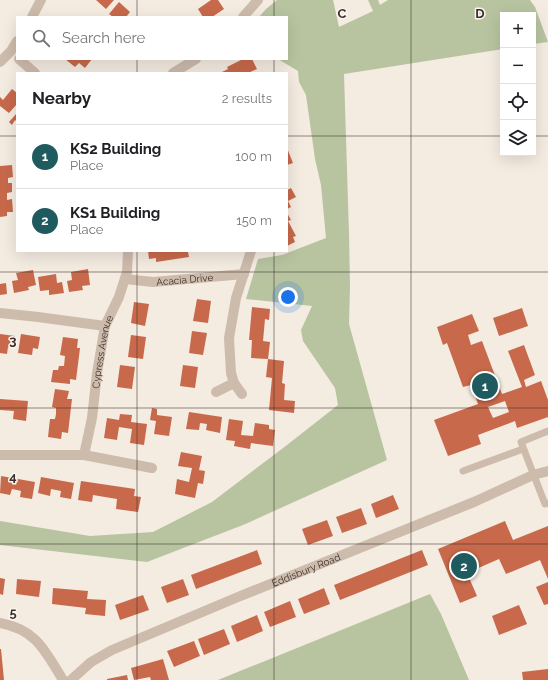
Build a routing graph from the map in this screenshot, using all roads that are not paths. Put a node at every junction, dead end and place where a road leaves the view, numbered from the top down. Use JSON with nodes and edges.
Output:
{"nodes":[{"id":1,"x":41,"y":0,"type":"edge"},
{"id":2,"x":258,"y":0,"type":"edge"},
{"id":3,"x":33,"y":16,"type":"edge"},
{"id":4,"x":244,"y":16,"type":"edge"},
{"id":5,"x":15,"y":56,"type":"edge"},
{"id":6,"x":20,"y":60,"type":"edge"},
{"id":7,"x":194,"y":60,"type":"edge"},
{"id":8,"x":0,"y":62,"type":"edge"},
{"id":9,"x":34,"y":72,"type":"edge"},
{"id":10,"x":175,"y":72,"type":"edge"},
{"id":11,"x":128,"y":252,"type":"edge"},
{"id":12,"x":251,"y":252,"type":"edge"},
{"id":13,"x":244,"y":274,"type":"junction"},
{"id":14,"x":125,"y":279,"type":"junction"},
{"id":15,"x":0,"y":313,"type":"edge"},
{"id":16,"x":105,"y":326,"type":"junction"},
{"id":17,"x":234,"y":383,"type":"junction"},
{"id":18,"x":216,"y":392,"type":"dead end"},
{"id":19,"x":242,"y":394,"type":"dead end"},
{"id":20,"x":548,"y":431,"type":"edge"},
{"id":21,"x":524,"y":449,"type":"junction"},
{"id":22,"x":0,"y":454,"type":"edge"},
{"id":23,"x":84,"y":455,"type":"junction"},
{"id":24,"x":152,"y":468,"type":"dead end"},
{"id":25,"x":464,"y":471,"type":"dead end"},
{"id":26,"x":548,"y":471,"type":"edge"},
{"id":27,"x":534,"y":475,"type":"junction"},
{"id":28,"x":548,"y":503,"type":"edge"},
{"id":29,"x":0,"y":623,"type":"edge"},
{"id":30,"x":63,"y":680,"type":"edge"},
{"id":31,"x":71,"y":680,"type":"edge"}],
"edges":[{"from":1,"to":3,"type":"street"},
{"from":2,"to":4,"type":"street"},
{"from":5,"to":8,"type":"street"},
{"from":6,"to":9,"type":"street"},
{"from":7,"to":10,"type":"street"},
{"from":11,"to":14,"type":"street","name":"Cypress Avenue"},
{"from":12,"to":13,"type":"street"},
{"from":13,"to":14,"type":"street","name":"Acacia Drive"},
{"from":13,"to":17,"type":"street"},
{"from":14,"to":16,"type":"street","name":"Cypress Avenue"},
{"from":15,"to":16,"type":"street"},
{"from":16,"to":23,"type":"street","name":"Cypress Avenue"},
{"from":17,"to":18,"type":"street"},
{"from":17,"to":19,"type":"street"},
{"from":20,"to":21,"type":"lane"},
{"from":21,"to":25,"type":"lane"},
{"from":21,"to":27,"type":"lane"},
{"from":22,"to":23,"type":"street"},
{"from":23,"to":24,"type":"street"},
{"from":26,"to":27,"type":"street","name":"Eddisbury Road"},
{"from":27,"to":28,"type":"lane"},
{"from":27,"to":31,"type":"street","name":"Eddisbury Road"},
{"from":29,"to":30,"type":"street"}]}
